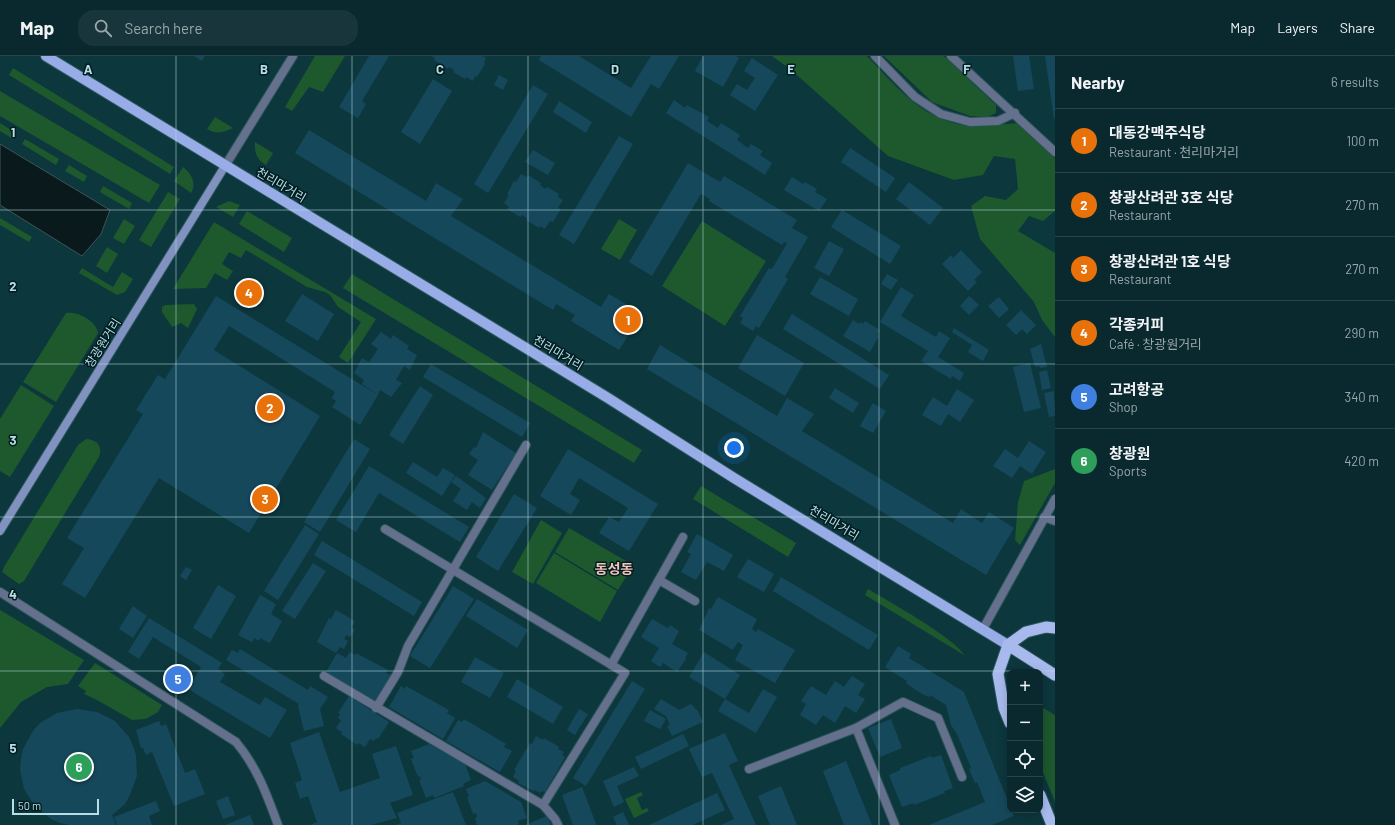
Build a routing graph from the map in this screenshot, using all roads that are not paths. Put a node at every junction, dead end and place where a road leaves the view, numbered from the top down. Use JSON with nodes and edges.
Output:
{"nodes":[{"id":1,"x":46,"y":56,"type":"edge"},
{"id":2,"x":293,"y":56,"type":"edge"},
{"id":3,"x":875,"y":56,"type":"edge"},
{"id":4,"x":951,"y":56,"type":"edge"},
{"id":5,"x":1015,"y":113,"type":"junction"},
{"id":6,"x":1055,"y":152,"type":"edge"},
{"id":7,"x":225,"y":166,"type":"junction"},
{"id":8,"x":526,"y":445,"type":"dead end"},
{"id":9,"x":1055,"y":499,"type":"edge"},
{"id":10,"x":1044,"y":518,"type":"junction"},
{"id":11,"x":1055,"y":521,"type":"edge"},
{"id":12,"x":385,"y":529,"type":"dead end"},
{"id":13,"x":0,"y":531,"type":"edge"},
{"id":14,"x":683,"y":537,"type":"dead end"},
{"id":15,"x":452,"y":570,"type":"junction"},
{"id":16,"x":659,"y":580,"type":"junction"},
{"id":17,"x":0,"y":592,"type":"edge"},
{"id":18,"x":695,"y":601,"type":"dead end"},
{"id":19,"x":1055,"y":628,"type":"edge"},
{"id":20,"x":983,"y":629,"type":"junction"},
{"id":21,"x":1008,"y":645,"type":"junction"},
{"id":22,"x":611,"y":665,"type":"junction"},
{"id":23,"x":1055,"y":675,"type":"edge"},
{"id":24,"x":324,"y":676,"type":"dead end"},
{"id":25,"x":376,"y":708,"type":"junction"},
{"id":26,"x":1007,"y":716,"type":"edge"},
{"id":27,"x":856,"y":728,"type":"junction"},
{"id":28,"x":749,"y":769,"type":"dead end"},
{"id":29,"x":962,"y":777,"type":"dead end"},
{"id":30,"x":1043,"y":802,"type":"edge"},
{"id":31,"x":543,"y":805,"type":"junction"},
{"id":32,"x":278,"y":825,"type":"edge"},
{"id":33,"x":558,"y":825,"type":"edge"},
{"id":34,"x":894,"y":825,"type":"edge"},
{"id":35,"x":1052,"y":825,"type":"edge"}],
"edges":[{"from":1,"to":7,"type":"main road","name":"천리마거리"},
{"from":2,"to":7,"type":"street"},
{"from":3,"to":5,"type":"street"},
{"from":4,"to":5,"type":"street"},
{"from":5,"to":6,"type":"street"},
{"from":7,"to":13,"type":"main road","name":"창광원거리"},
{"from":7,"to":20,"type":"main road","name":"천리마거리"},
{"from":8,"to":15,"type":"street"},
{"from":9,"to":10,"type":"street"},
{"from":10,"to":11,"type":"street"},
{"from":10,"to":20,"type":"street"},
{"from":12,"to":15,"type":"street"},
{"from":14,"to":16,"type":"street"},
{"from":15,"to":22,"type":"street"},
{"from":15,"to":25,"type":"street"},
{"from":16,"to":18,"type":"street"},
{"from":16,"to":22,"type":"street"},
{"from":17,"to":32,"type":"street"},
{"from":19,"to":21,"type":"highway"},
{"from":20,"to":21,"type":"main road","name":"천리마거리"},
{"from":21,"to":23,"type":"highway","name":"천리마거리"},
{"from":21,"to":26,"type":"highway"},
{"from":22,"to":31,"type":"street"},
{"from":24,"to":25,"type":"street"},
{"from":25,"to":31,"type":"street"},
{"from":27,"to":28,"type":"street"},
{"from":27,"to":29,"type":"street"},
{"from":27,"to":34,"type":"street"},
{"from":30,"to":35,"type":"highway"},
{"from":31,"to":33,"type":"street"}]}
